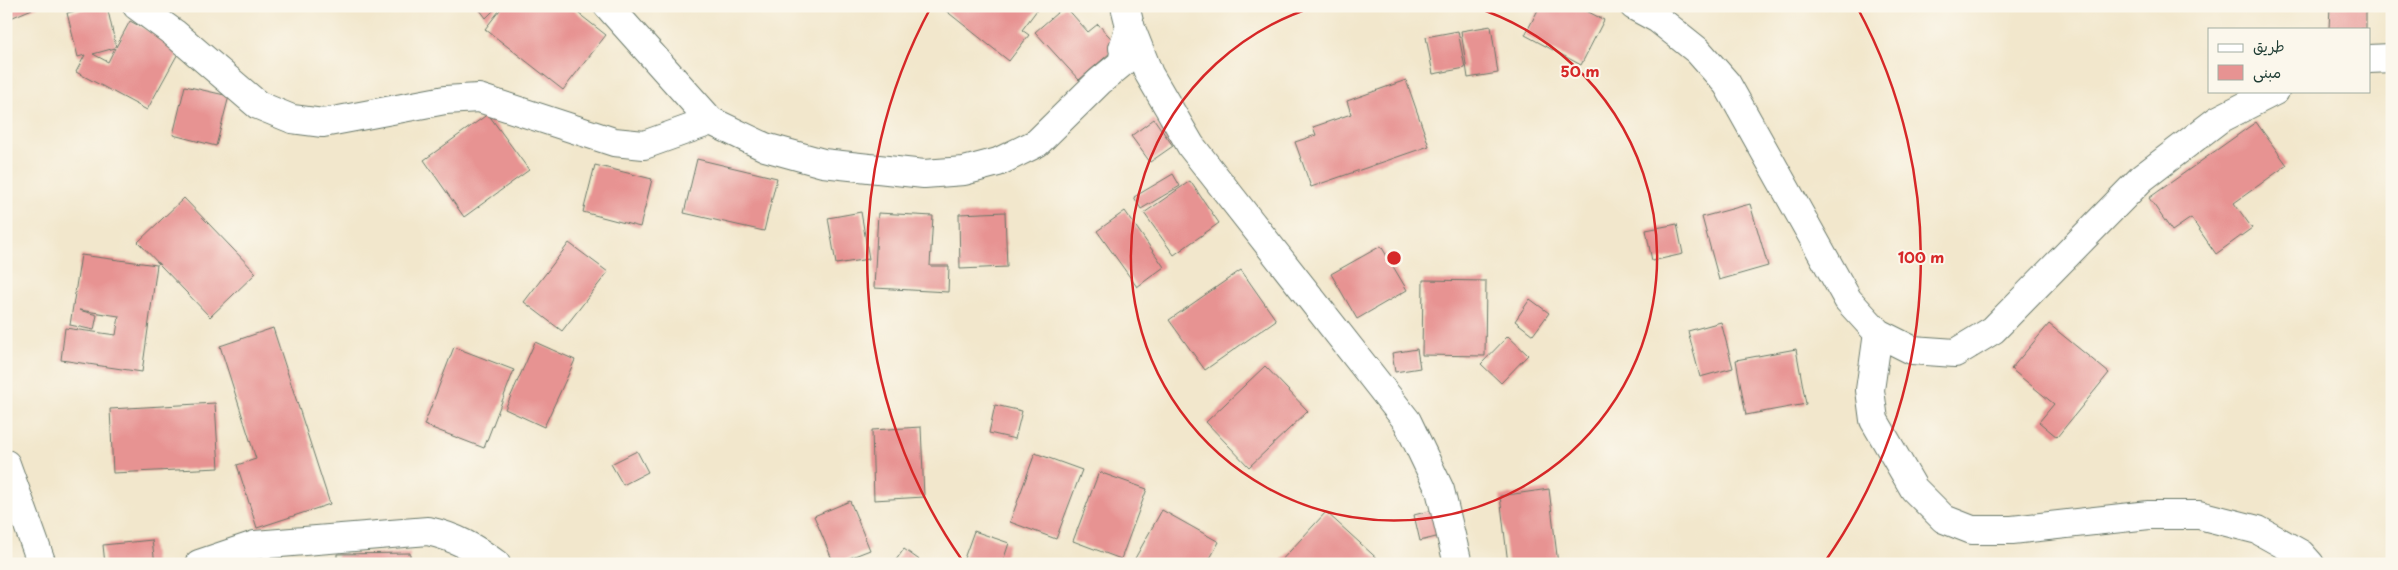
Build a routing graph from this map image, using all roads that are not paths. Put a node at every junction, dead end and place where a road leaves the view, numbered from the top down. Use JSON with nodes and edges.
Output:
{"nodes":[{"id":1,"x":137,"y":6,"type":"edge"},
{"id":2,"x":608,"y":6,"type":"edge"},
{"id":3,"x":1634,"y":6,"type":"edge"},
{"id":4,"x":1128,"y":16,"type":"edge"},
{"id":5,"x":2392,"y":58,"type":"edge"},
{"id":6,"x":2370,"y":59,"type":"edge"},
{"id":7,"x":2273,"y":92,"type":"edge"},
{"id":8,"x":711,"y":121,"type":"junction"},
{"id":9,"x":1878,"y":333,"type":"junction"},
{"id":10,"x":6,"y":464,"type":"edge"},
{"id":11,"x":42,"y":564,"type":"edge"},
{"id":12,"x":199,"y":564,"type":"edge"},
{"id":13,"x":496,"y":564,"type":"edge"},
{"id":14,"x":1458,"y":564,"type":"edge"},
{"id":15,"x":2310,"y":564,"type":"edge"}],
"edges":[{"from":1,"to":8,"type":"street"},
{"from":2,"to":8,"type":"street"},
{"from":3,"to":9,"type":"street"},
{"from":4,"to":8,"type":"street"},
{"from":4,"to":14,"type":"street"},
{"from":5,"to":6,"type":"street"},
{"from":7,"to":9,"type":"street"},
{"from":9,"to":15,"type":"street"},
{"from":10,"to":11,"type":"street"},
{"from":12,"to":13,"type":"street"}]}
